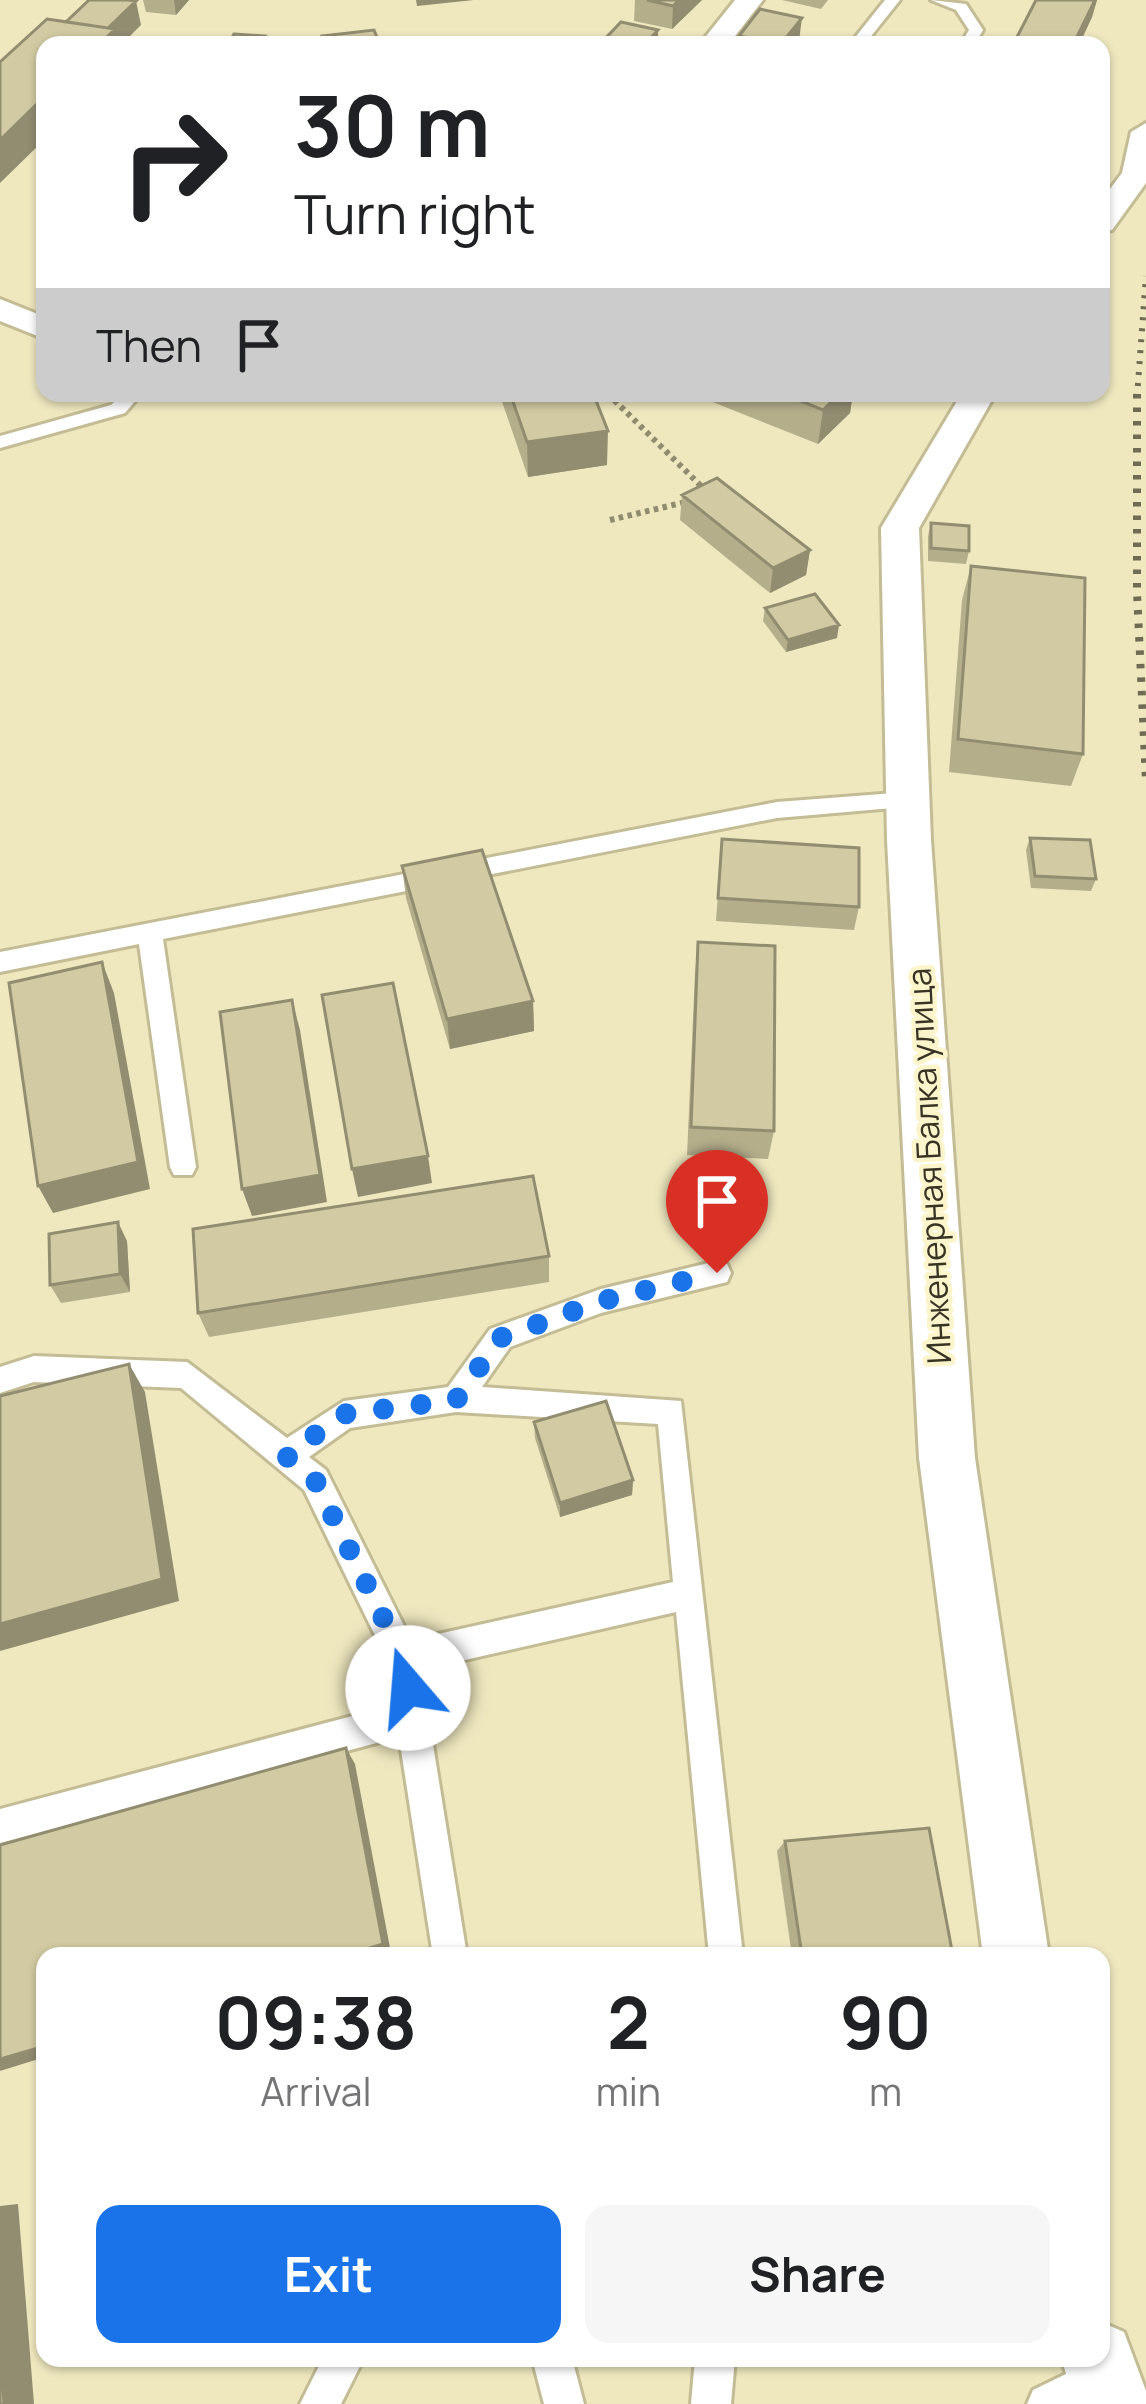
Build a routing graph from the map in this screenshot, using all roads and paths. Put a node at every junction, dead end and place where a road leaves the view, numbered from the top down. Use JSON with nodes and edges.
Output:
{"nodes":[{"id":1,"x":749,"y":0,"type":"edge"},
{"id":2,"x":892,"y":0,"type":"edge"},
{"id":3,"x":938,"y":0,"type":"edge"},
{"id":4,"x":720,"y":36,"type":"edge"},
{"id":5,"x":863,"y":36,"type":"edge"},
{"id":6,"x":972,"y":36,"type":"edge"},
{"id":7,"x":1146,"y":132,"type":"edge"},
{"id":8,"x":1110,"y":212,"type":"edge"},
{"id":9,"x":0,"y":309,"type":"edge"},
{"id":10,"x":36,"y":325,"type":"edge"},
{"id":11,"x":125,"y":402,"type":"edge"},
{"id":12,"x":620,"y":402,"type":"edge"},
{"id":13,"x":975,"y":402,"type":"edge"},
{"id":14,"x":0,"y":442,"type":"edge"},
{"id":15,"x":704,"y":489,"type":"edge"},
{"id":16,"x":714,"y":495,"type":"edge"},
{"id":17,"x":610,"y":520,"type":"dead end"},
{"id":18,"x":908,"y":800,"type":"junction"},
{"id":19,"x":150,"y":933,"type":"junction"},
{"id":20,"x":0,"y":962,"type":"edge"},
{"id":21,"x":183,"y":1168,"type":"dead end"},
{"id":22,"x":717,"y":1273,"type":"dead end"},
{"id":23,"x":0,"y":1380,"type":"edge"},
{"id":24,"x":456,"y":1400,"type":"junction"},
{"id":25,"x":286,"y":1456,"type":"junction"},
{"id":26,"x":689,"y":1594,"type":"junction"},
{"id":27,"x":403,"y":1658,"type":"junction"},
{"id":28,"x":412,"y":1717,"type":"junction"},
{"id":29,"x":0,"y":1826,"type":"edge"},
{"id":30,"x":449,"y":1947,"type":"edge"},
{"id":31,"x":725,"y":1947,"type":"edge"},
{"id":32,"x":1015,"y":1947,"type":"edge"},
{"id":33,"x":339,"y":2367,"type":"edge"},
{"id":34,"x":554,"y":2367,"type":"edge"},
{"id":35,"x":715,"y":2367,"type":"edge"},
{"id":36,"x":320,"y":2404,"type":"edge"},
{"id":37,"x":564,"y":2404,"type":"edge"},
{"id":38,"x":711,"y":2404,"type":"edge"}],
"edges":[{"from":1,"to":4,"type":"street"},
{"from":2,"to":5,"type":"lane"},
{"from":3,"to":6,"type":"lane"},
{"from":7,"to":8,"type":"street"},
{"from":9,"to":10,"type":"street"},
{"from":11,"to":14,"type":"lane"},
{"from":12,"to":15,"type":"path"},
{"from":13,"to":18,"type":"street","name":"Инженерная Балка улица"},
{"from":16,"to":17,"type":"path"},
{"from":18,"to":19,"type":"lane"},
{"from":18,"to":32,"type":"street","name":"Инженерная Балка улица"},
{"from":19,"to":20,"type":"lane"},
{"from":19,"to":21,"type":"lane"},
{"from":22,"to":24,"type":"lane"},
{"from":23,"to":25,"type":"lane"},
{"from":24,"to":25,"type":"lane"},
{"from":24,"to":26,"type":"lane"},
{"from":25,"to":27,"type":"lane"},
{"from":26,"to":27,"type":"lane"},
{"from":26,"to":31,"type":"lane"},
{"from":27,"to":28,"type":"lane"},
{"from":28,"to":29,"type":"lane"},
{"from":28,"to":30,"type":"lane"},
{"from":33,"to":36,"type":"lane"},
{"from":34,"to":37,"type":"lane"},
{"from":35,"to":38,"type":"lane"}]}
